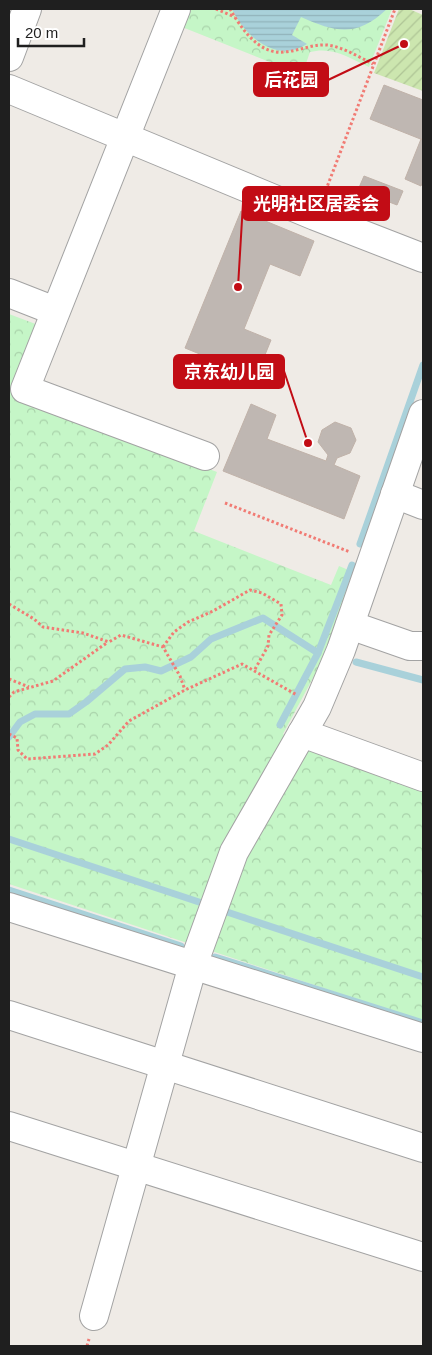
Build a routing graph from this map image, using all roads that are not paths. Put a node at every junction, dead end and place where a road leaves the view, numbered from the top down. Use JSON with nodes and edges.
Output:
{"nodes":[{"id":1,"x":27,"y":9,"type":"edge"},
{"id":2,"x":176,"y":9,"type":"edge"},
{"id":3,"x":9,"y":57,"type":"edge"},
{"id":4,"x":9,"y":89,"type":"edge"},
{"id":5,"x":124,"y":137,"type":"junction"},
{"id":6,"x":423,"y":258,"type":"edge"},
{"id":7,"x":9,"y":293,"type":"edge"},
{"id":8,"x":55,"y":311,"type":"junction"},
{"id":9,"x":423,"y":414,"type":"edge"},
{"id":10,"x":206,"y":456,"type":"dead end"},
{"id":11,"x":396,"y":494,"type":"junction"},
{"id":12,"x":423,"y":505,"type":"edge"},
{"id":13,"x":350,"y":624,"type":"junction"},
{"id":14,"x":423,"y":646,"type":"edge"},
{"id":15,"x":302,"y":733,"type":"junction"},
{"id":16,"x":423,"y":777,"type":"edge"},
{"id":17,"x":11,"y":914,"type":"edge"},
{"id":18,"x":193,"y":965,"type":"junction"},
{"id":19,"x":9,"y":1015,"type":"edge"},
{"id":20,"x":423,"y":1038,"type":"edge"},
{"id":21,"x":165,"y":1064,"type":"junction"},
{"id":22,"x":9,"y":1126,"type":"edge"},
{"id":23,"x":423,"y":1148,"type":"edge"},
{"id":24,"x":136,"y":1167,"type":"junction"},
{"id":25,"x":423,"y":1257,"type":"edge"},
{"id":26,"x":94,"y":1316,"type":"dead end"}],
"edges":[{"from":1,"to":3,"type":"street"},
{"from":2,"to":5,"type":"street"},
{"from":4,"to":5,"type":"street"},
{"from":5,"to":6,"type":"street"},
{"from":5,"to":8,"type":"street"},
{"from":7,"to":8,"type":"street"},
{"from":8,"to":10,"type":"street"},
{"from":9,"to":11,"type":"street"},
{"from":11,"to":12,"type":"street"},
{"from":11,"to":13,"type":"street"},
{"from":13,"to":14,"type":"street"},
{"from":13,"to":15,"type":"street"},
{"from":15,"to":16,"type":"street"},
{"from":15,"to":18,"type":"street"},
{"from":17,"to":18,"type":"street"},
{"from":18,"to":20,"type":"street"},
{"from":18,"to":21,"type":"street"},
{"from":19,"to":21,"type":"street"},
{"from":21,"to":23,"type":"street"},
{"from":21,"to":24,"type":"street"},
{"from":22,"to":24,"type":"street"},
{"from":24,"to":25,"type":"street"},
{"from":24,"to":26,"type":"street"}]}
